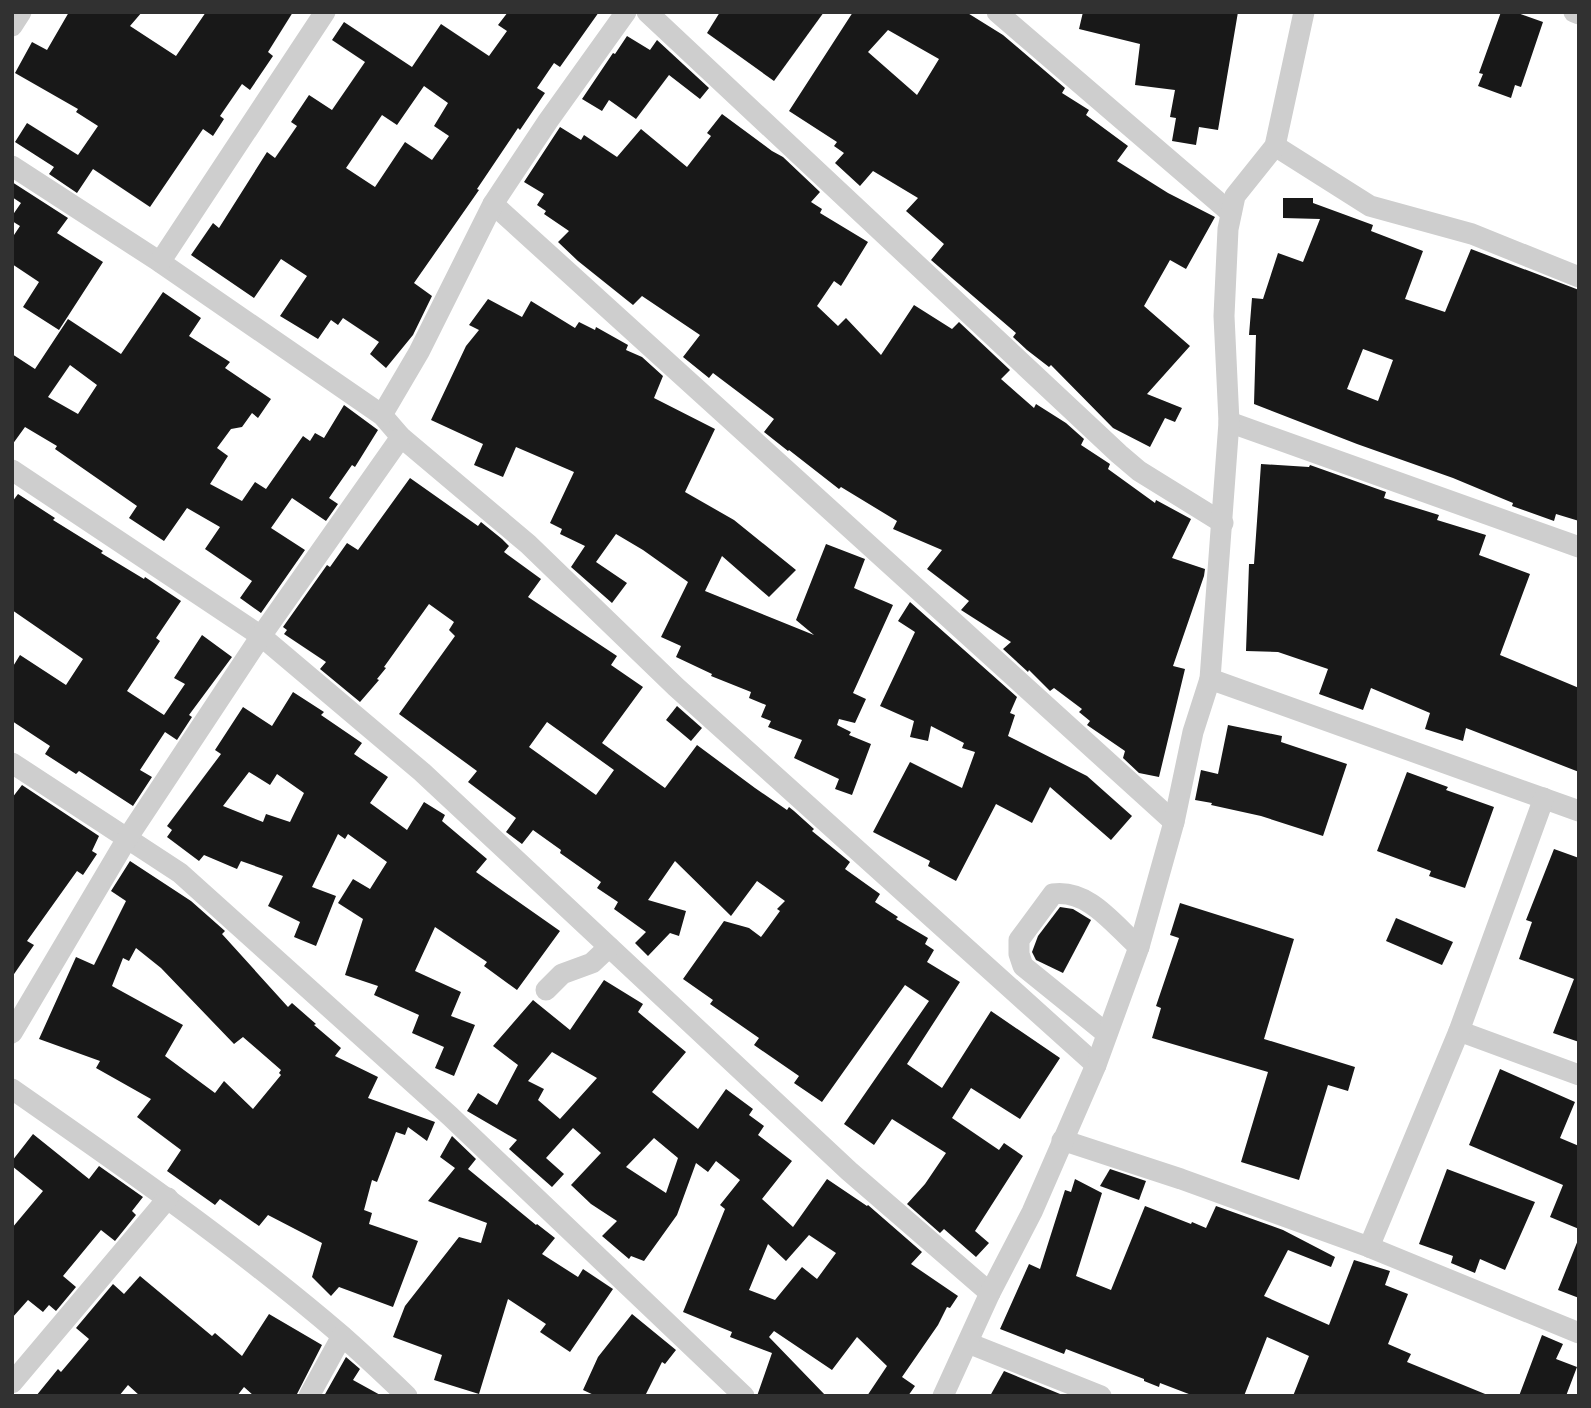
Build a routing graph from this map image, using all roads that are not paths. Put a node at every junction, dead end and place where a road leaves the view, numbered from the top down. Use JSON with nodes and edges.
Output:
{"nodes":[{"id":1,"x":21,"y":12,"type":"edge"},
{"id":2,"x":325,"y":12,"type":"edge"},
{"id":3,"x":626,"y":12,"type":"edge"},
{"id":4,"x":647,"y":12,"type":"edge"},
{"id":5,"x":997,"y":12,"type":"edge"},
{"id":6,"x":1304,"y":12,"type":"edge"},
{"id":7,"x":12,"y":26,"type":"edge"},
{"id":8,"x":1275,"y":146,"type":"junction"},
{"id":9,"x":12,"y":166,"type":"edge"},
{"id":10,"x":493,"y":204,"type":"junction"},
{"id":11,"x":1231,"y":213,"type":"junction"},
{"id":12,"x":160,"y":262,"type":"junction"},
{"id":13,"x":1579,"y":277,"type":"edge"},
{"id":14,"x":382,"y":415,"type":"junction"},
{"id":15,"x":1229,"y":422,"type":"junction"},
{"id":16,"x":401,"y":436,"type":"junction"},
{"id":17,"x":12,"y":470,"type":"edge"},
{"id":18,"x":1223,"y":523,"type":"junction"},
{"id":19,"x":1579,"y":547,"type":"edge"},
{"id":20,"x":261,"y":635,"type":"junction"},
{"id":21,"x":1210,"y":679,"type":"junction"},
{"id":22,"x":12,"y":763,"type":"edge"},
{"id":23,"x":1544,"y":798,"type":"junction"},
{"id":24,"x":1579,"y":811,"type":"edge"},
{"id":25,"x":1174,"y":822,"type":"junction"},
{"id":26,"x":128,"y":837,"type":"junction"},
{"id":27,"x":609,"y":947,"type":"junction"},
{"id":28,"x":1139,"y":947,"type":"junction"},
{"id":29,"x":546,"y":990,"type":"dead end"},
{"id":30,"x":1459,"y":1031,"type":"junction"},
{"id":31,"x":12,"y":1033,"type":"edge"},
{"id":32,"x":1107,"y":1034,"type":"junction"},
{"id":33,"x":1096,"y":1065,"type":"junction"},
{"id":34,"x":1579,"y":1075,"type":"edge"},
{"id":35,"x":12,"y":1089,"type":"edge"},
{"id":36,"x":1062,"y":1140,"type":"junction"},
{"id":37,"x":168,"y":1198,"type":"junction"},
{"id":38,"x":1369,"y":1247,"type":"junction"},
{"id":39,"x":990,"y":1293,"type":"junction"},
{"id":40,"x":1579,"y":1333,"type":"edge"},
{"id":41,"x":342,"y":1336,"type":"junction"},
{"id":42,"x":968,"y":1343,"type":"junction"},
{"id":43,"x":12,"y":1383,"type":"edge"},
{"id":44,"x":309,"y":1396,"type":"edge"},
{"id":45,"x":407,"y":1396,"type":"edge"},
{"id":46,"x":744,"y":1396,"type":"edge"},
{"id":47,"x":943,"y":1396,"type":"edge"},
{"id":48,"x":1101,"y":1396,"type":"edge"}],
"edges":[{"from":1,"to":7,"type":"street"},
{"from":2,"to":12,"type":"street"},
{"from":3,"to":10,"type":"street"},
{"from":4,"to":18,"type":"street"},
{"from":5,"to":11,"type":"street"},
{"from":6,"to":8,"type":"street"},
{"from":8,"to":11,"type":"street"},
{"from":8,"to":13,"type":"street"},
{"from":9,"to":12,"type":"street"},
{"from":10,"to":14,"type":"street"},
{"from":10,"to":25,"type":"street"},
{"from":11,"to":15,"type":"street"},
{"from":12,"to":14,"type":"street"},
{"from":14,"to":16,"type":"street"},
{"from":15,"to":18,"type":"street"},
{"from":15,"to":19,"type":"street"},
{"from":16,"to":20,"type":"street"},
{"from":16,"to":33,"type":"street"},
{"from":17,"to":20,"type":"street"},
{"from":18,"to":21,"type":"street"},
{"from":20,"to":26,"type":"street"},
{"from":20,"to":27,"type":"street"},
{"from":21,"to":23,"type":"street"},
{"from":21,"to":25,"type":"street"},
{"from":22,"to":26,"type":"street"},
{"from":23,"to":24,"type":"street"},
{"from":23,"to":30,"type":"street"},
{"from":25,"to":28,"type":"street"},
{"from":26,"to":31,"type":"street"},
{"from":26,"to":46,"type":"street"},
{"from":27,"to":29,"type":"street"},
{"from":27,"to":39,"type":"street"},
{"from":28,"to":32,"type":"street"},
{"from":28,"to":32,"type":"street"},
{"from":30,"to":34,"type":"street"},
{"from":30,"to":38,"type":"street"},
{"from":32,"to":33,"type":"street"},
{"from":33,"to":36,"type":"street"},
{"from":35,"to":37,"type":"street"},
{"from":36,"to":38,"type":"street"},
{"from":36,"to":39,"type":"street"},
{"from":37,"to":41,"type":"street"},
{"from":37,"to":43,"type":"street"},
{"from":38,"to":40,"type":"street"},
{"from":39,"to":42,"type":"street"},
{"from":41,"to":44,"type":"street"},
{"from":41,"to":45,"type":"street"},
{"from":42,"to":47,"type":"street"},
{"from":42,"to":48,"type":"street"}]}
